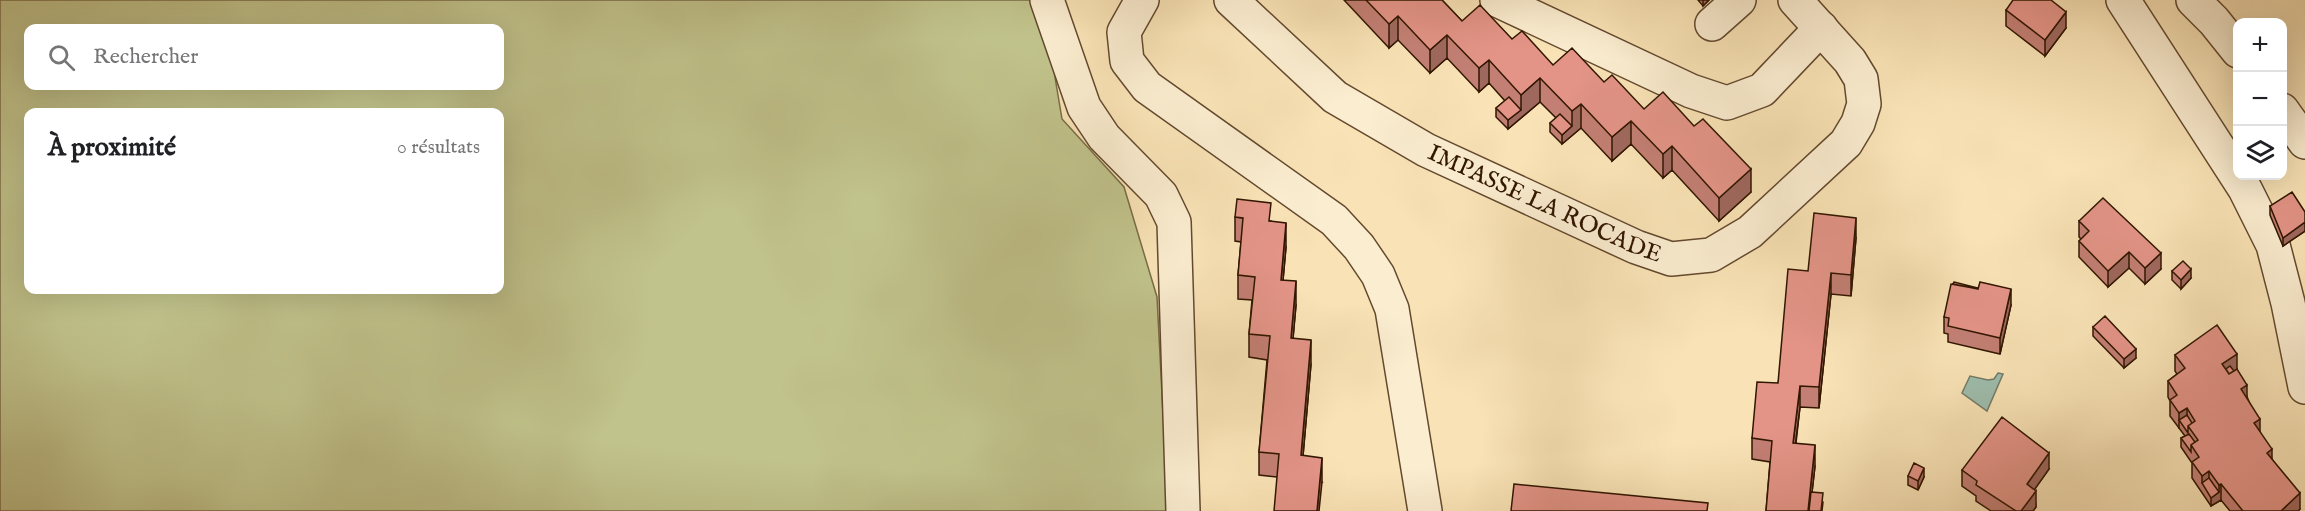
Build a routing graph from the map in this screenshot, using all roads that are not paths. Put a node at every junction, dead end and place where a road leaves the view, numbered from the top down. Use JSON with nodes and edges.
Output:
{"nodes":[{"id":1,"x":1047,"y":0,"type":"edge"},
{"id":2,"x":1231,"y":0,"type":"edge"},
{"id":3,"x":1497,"y":0,"type":"edge"},
{"id":4,"x":1739,"y":0,"type":"edge"},
{"id":5,"x":1794,"y":0,"type":"edge"},
{"id":6,"x":2123,"y":0,"type":"edge"},
{"id":7,"x":2193,"y":0,"type":"edge"},
{"id":8,"x":1139,"y":1,"type":"edge"},
{"id":9,"x":1712,"y":24,"type":"dead end"},
{"id":10,"x":1821,"y":28,"type":"junction"},
{"id":11,"x":2233,"y":45,"type":"edge"},
{"id":12,"x":2287,"y":116,"type":"edge"},
{"id":13,"x":2305,"y":142,"type":"edge"},
{"id":14,"x":2305,"y":387,"type":"edge"},
{"id":15,"x":1183,"y":511,"type":"edge"},
{"id":16,"x":1425,"y":511,"type":"edge"}],
"edges":[{"from":1,"to":15,"type":"street"},
{"from":2,"to":10,"type":"street","name":"IMPASSE LA ROCADE"},
{"from":3,"to":10,"type":"street"},
{"from":4,"to":9,"type":"street"},
{"from":5,"to":10,"type":"street","name":"IMPASSE LA ROCADE"},
{"from":6,"to":14,"type":"street"},
{"from":7,"to":11,"type":"street"},
{"from":8,"to":16,"type":"street"},
{"from":12,"to":13,"type":"street"}]}
